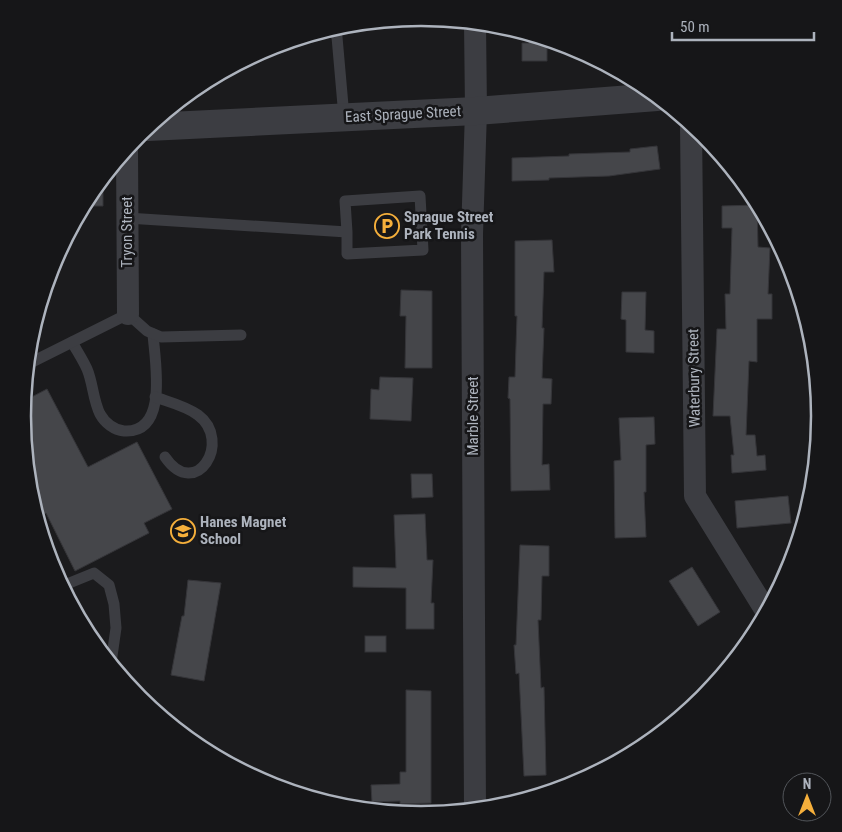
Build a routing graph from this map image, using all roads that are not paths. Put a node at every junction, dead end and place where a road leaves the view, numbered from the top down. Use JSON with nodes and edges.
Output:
{"nodes":[{"id":1,"x":474,"y":30,"type":"edge"},
{"id":2,"x":336,"y":36,"type":"edge"},
{"id":3,"x":646,"y":98,"type":"edge"},
{"id":4,"x":476,"y":111,"type":"junction"},
{"id":5,"x":344,"y":117,"type":"junction"},
{"id":6,"x":160,"y":126,"type":"edge"},
{"id":7,"x":691,"y":135,"type":"edge"},
{"id":8,"x":126,"y":161,"type":"edge"},
{"id":9,"x":127,"y":218,"type":"junction"},
{"id":10,"x":347,"y":232,"type":"junction"},
{"id":11,"x":128,"y":314,"type":"junction"},
{"id":12,"x":153,"y":334,"type":"junction"},
{"id":13,"x":241,"y":335,"type":"dead end"},
{"id":14,"x":72,"y":342,"type":"junction"},
{"id":15,"x":36,"y":360,"type":"edge"},
{"id":16,"x":155,"y":396,"type":"junction"},
{"id":17,"x":165,"y":457,"type":"dead end"},
{"id":18,"x":69,"y":583,"type":"edge"},
{"id":19,"x":762,"y":605,"type":"edge"},
{"id":20,"x":112,"y":654,"type":"edge"},
{"id":21,"x":475,"y":802,"type":"edge"}],
"edges":[{"from":1,"to":4,"type":"street","name":"Marble Street"},
{"from":2,"to":5,"type":"lane"},
{"from":3,"to":4,"type":"street","name":"East Sprague Street"},
{"from":4,"to":5,"type":"street","name":"East Sprague Street"},
{"from":4,"to":21,"type":"street","name":"Marble Street"},
{"from":5,"to":6,"type":"street","name":"East Sprague Street"},
{"from":7,"to":19,"type":"street","name":"Waterbury Street"},
{"from":8,"to":9,"type":"street","name":"Tryon Street"},
{"from":9,"to":10,"type":"lane"},
{"from":9,"to":11,"type":"street","name":"Tryon Street"},
{"from":10,"to":10,"type":"lane"},
{"from":11,"to":12,"type":"lane"},
{"from":11,"to":14,"type":"lane"},
{"from":12,"to":13,"type":"lane"},
{"from":12,"to":16,"type":"lane"},
{"from":14,"to":15,"type":"lane"},
{"from":14,"to":16,"type":"lane"},
{"from":16,"to":17,"type":"lane"},
{"from":18,"to":20,"type":"lane"}]}
